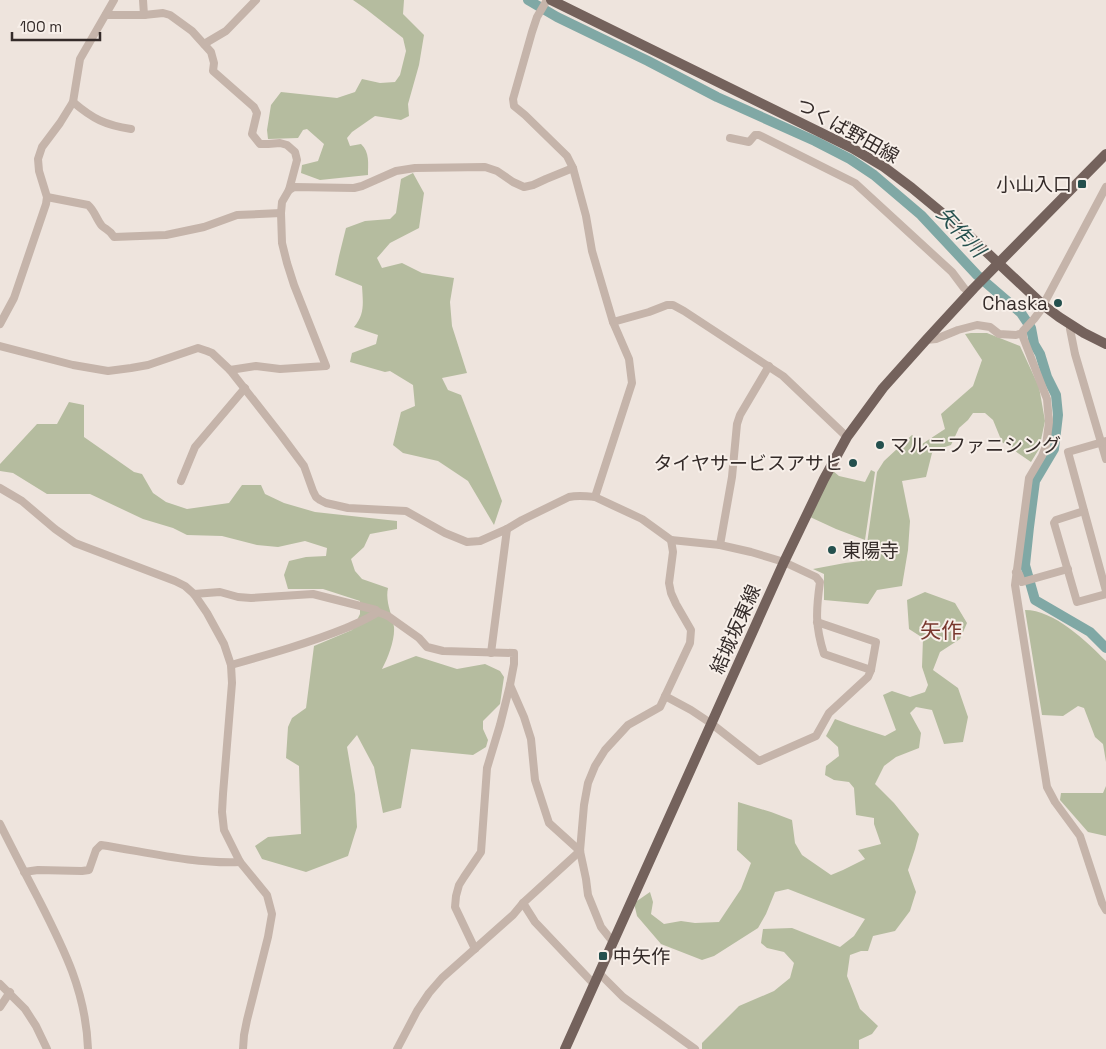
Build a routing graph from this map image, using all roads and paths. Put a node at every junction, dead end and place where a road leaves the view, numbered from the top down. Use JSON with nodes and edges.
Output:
{"nodes":[{"id":1,"x":114,"y":0,"type":"edge"},
{"id":2,"x":143,"y":0,"type":"edge"},
{"id":3,"x":256,"y":0,"type":"edge"},
{"id":4,"x":548,"y":1,"type":"edge"},
{"id":5,"x":106,"y":15,"type":"junction"},
{"id":6,"x":144,"y":15,"type":"junction"},
{"id":7,"x":204,"y":44,"type":"junction"},
{"id":8,"x":73,"y":102,"type":"junction"},
{"id":9,"x":131,"y":129,"type":"dead end"},
{"id":10,"x":730,"y":138,"type":"dead end"},
{"id":11,"x":1106,"y":154,"type":"edge"},
{"id":12,"x":573,"y":168,"type":"junction"},
{"id":13,"x":1106,"y":187,"type":"edge"},
{"id":14,"x":289,"y":190,"type":"junction"},
{"id":15,"x":47,"y":197,"type":"junction"},
{"id":16,"x":281,"y":213,"type":"junction"},
{"id":17,"x":994,"y":267,"type":"junction"},
{"id":18,"x":972,"y":290,"type":"junction"},
{"id":19,"x":1043,"y":305,"type":"junction"},
{"id":20,"x":613,"y":322,"type":"junction"},
{"id":21,"x":0,"y":324,"type":"edge"},
{"id":22,"x":1070,"y":325,"type":"junction"},
{"id":23,"x":1024,"y":331,"type":"junction"},
{"id":24,"x":926,"y":340,"type":"junction"},
{"id":25,"x":1106,"y":344,"type":"edge"},
{"id":26,"x":0,"y":346,"type":"edge"},
{"id":27,"x":769,"y":366,"type":"junction"},
{"id":28,"x":230,"y":370,"type":"junction"},
{"id":29,"x":245,"y":388,"type":"junction"},
{"id":30,"x":847,"y":437,"type":"junction"},
{"id":31,"x":1104,"y":442,"type":"edge"},
{"id":32,"x":1106,"y":459,"type":"edge"},
{"id":33,"x":181,"y":481,"type":"dead end"},
{"id":34,"x":0,"y":488,"type":"edge"},
{"id":35,"x":595,"y":497,"type":"junction"},
{"id":36,"x":1084,"y":511,"type":"junction"},
{"id":37,"x":507,"y":529,"type":"junction"},
{"id":38,"x":671,"y":540,"type":"junction"},
{"id":39,"x":720,"y":545,"type":"junction"},
{"id":40,"x":1106,"y":554,"type":"edge"},
{"id":41,"x":1097,"y":557,"type":"junction"},
{"id":42,"x":784,"y":562,"type":"junction"},
{"id":43,"x":1068,"y":569,"type":"junction"},
{"id":44,"x":1016,"y":572,"type":"junction"},
{"id":45,"x":1106,"y":592,"type":"edge"},
{"id":46,"x":194,"y":594,"type":"junction"},
{"id":47,"x":378,"y":612,"type":"junction"},
{"id":48,"x":817,"y":622,"type":"junction"},
{"id":49,"x":492,"y":653,"type":"junction"},
{"id":50,"x":231,"y":665,"type":"junction"},
{"id":51,"x":870,"y":670,"type":"junction"},
{"id":52,"x":510,"y":685,"type":"junction"},
{"id":53,"x":665,"y":696,"type":"junction"},
{"id":54,"x":712,"y":724,"type":"junction"},
{"id":55,"x":0,"y":824,"type":"edge"},
{"id":56,"x":580,"y":851,"type":"junction"},
{"id":57,"x":240,"y":862,"type":"junction"},
{"id":58,"x":24,"y":872,"type":"junction"},
{"id":59,"x":523,"y":903,"type":"junction"},
{"id":60,"x":1106,"y":910,"type":"edge"},
{"id":61,"x":613,"y":942,"type":"junction"},
{"id":62,"x":474,"y":950,"type":"junction"},
{"id":63,"x":600,"y":973,"type":"junction"},
{"id":64,"x":0,"y":984,"type":"edge"},
{"id":65,"x":595,"y":984,"type":"junction"},
{"id":66,"x":10,"y":992,"type":"junction"},
{"id":67,"x":0,"y":1008,"type":"edge"},
{"id":68,"x":47,"y":1049,"type":"edge"},
{"id":69,"x":88,"y":1049,"type":"edge"},
{"id":70,"x":243,"y":1049,"type":"edge"},
{"id":71,"x":397,"y":1049,"type":"edge"},
{"id":72,"x":565,"y":1049,"type":"edge"},
{"id":73,"x":695,"y":1049,"type":"edge"}],
"edges":[{"from":1,"to":5,"type":"street"},
{"from":2,"to":6,"type":"street"},
{"from":3,"to":7,"type":"street"},
{"from":4,"to":12,"type":"street"},
{"from":4,"to":17,"type":"main road","name":"つくば野田線"},
{"from":5,"to":6,"type":"street"},
{"from":5,"to":8,"type":"street"},
{"from":6,"to":7,"type":"street"},
{"from":7,"to":14,"type":"street"},
{"from":8,"to":9,"type":"street"},
{"from":8,"to":15,"type":"street"},
{"from":10,"to":18,"type":"street"},
{"from":11,"to":17,"type":"main road"},
{"from":12,"to":14,"type":"street"},
{"from":12,"to":20,"type":"street"},
{"from":13,"to":19,"type":"street"},
{"from":14,"to":16,"type":"street"},
{"from":15,"to":16,"type":"street"},
{"from":15,"to":21,"type":"street"},
{"from":16,"to":28,"type":"street"},
{"from":17,"to":18,"type":"main road","name":"結城坂東線"},
{"from":17,"to":19,"type":"main road","name":"つくば野田線"},
{"from":18,"to":24,"type":"main road","name":"結城坂東線"},
{"from":19,"to":22,"type":"main road","name":"つくば野田線"},
{"from":19,"to":23,"type":"street"},
{"from":20,"to":27,"type":"street"},
{"from":20,"to":35,"type":"street"},
{"from":22,"to":25,"type":"main road","name":"つくば野田線"},
{"from":22,"to":31,"type":"street"},
{"from":23,"to":24,"type":"street"},
{"from":23,"to":44,"type":"street"},
{"from":24,"to":30,"type":"main road","name":"結城坂東線"},
{"from":26,"to":28,"type":"street"},
{"from":27,"to":30,"type":"street"},
{"from":27,"to":39,"type":"street"},
{"from":28,"to":29,"type":"street"},
{"from":29,"to":33,"type":"street"},
{"from":29,"to":37,"type":"street"},
{"from":30,"to":42,"type":"main road","name":"結城坂東線"},
{"from":31,"to":32,"type":"street"},
{"from":31,"to":36,"type":"street"},
{"from":34,"to":46,"type":"street"},
{"from":35,"to":37,"type":"street"},
{"from":35,"to":38,"type":"street"},
{"from":36,"to":41,"type":"street"},
{"from":36,"to":43,"type":"street"},
{"from":37,"to":49,"type":"street"},
{"from":38,"to":39,"type":"street"},
{"from":38,"to":53,"type":"street"},
{"from":39,"to":42,"type":"street"},
{"from":40,"to":41,"type":"street"},
{"from":41,"to":45,"type":"street"},
{"from":42,"to":48,"type":"street"},
{"from":42,"to":54,"type":"main road","name":"結城坂東線"},
{"from":43,"to":44,"type":"street"},
{"from":43,"to":45,"type":"street"},
{"from":44,"to":60,"type":"street"},
{"from":46,"to":47,"type":"street"},
{"from":46,"to":50,"type":"street"},
{"from":47,"to":49,"type":"street"},
{"from":47,"to":50,"type":"street"},
{"from":48,"to":51,"type":"street"},
{"from":48,"to":51,"type":"street"},
{"from":49,"to":52,"type":"street"},
{"from":50,"to":57,"type":"street"},
{"from":51,"to":54,"type":"street"},
{"from":52,"to":56,"type":"street"},
{"from":52,"to":62,"type":"street"},
{"from":53,"to":54,"type":"street"},
{"from":53,"to":56,"type":"street"},
{"from":54,"to":61,"type":"main road","name":"結城坂東線"},
{"from":55,"to":58,"type":"street"},
{"from":56,"to":59,"type":"street"},
{"from":56,"to":61,"type":"street"},
{"from":57,"to":58,"type":"street"},
{"from":57,"to":70,"type":"street"},
{"from":58,"to":69,"type":"street"},
{"from":59,"to":62,"type":"street"},
{"from":59,"to":65,"type":"street"},
{"from":61,"to":63,"type":"main road","name":"結城坂東線"},
{"from":62,"to":71,"type":"street"},
{"from":63,"to":65,"type":"main road","name":"結城坂東線"},
{"from":63,"to":73,"type":"street"},
{"from":64,"to":66,"type":"street"},
{"from":65,"to":72,"type":"main road","name":"結城坂東線"},
{"from":66,"to":67,"type":"street"},
{"from":66,"to":68,"type":"street"}]}
